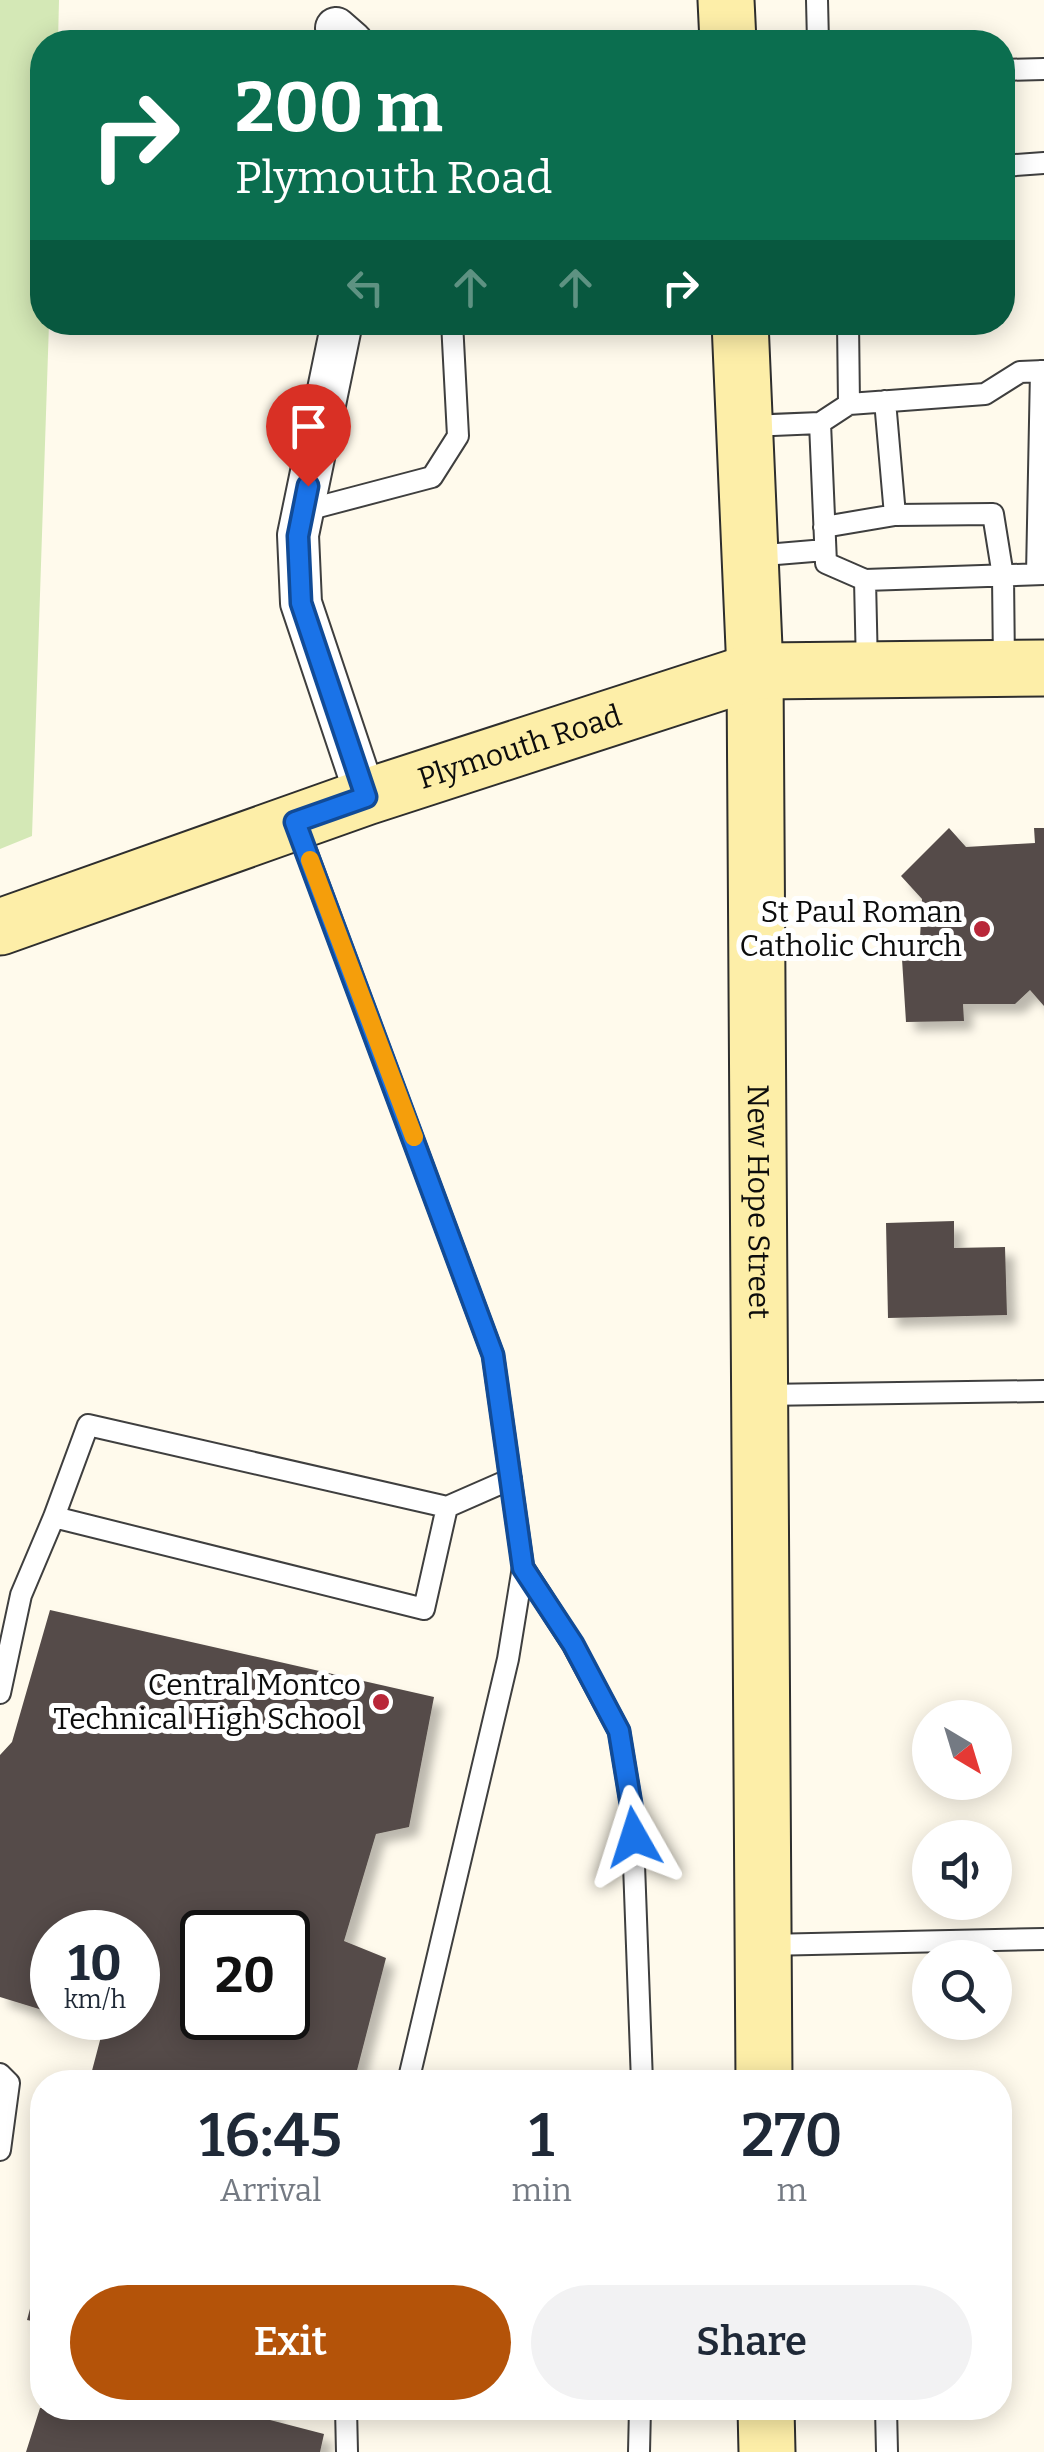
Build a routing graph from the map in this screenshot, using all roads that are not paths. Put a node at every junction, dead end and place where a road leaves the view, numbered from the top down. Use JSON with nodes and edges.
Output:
{"nodes":[{"id":1,"x":726,"y":0,"type":"edge"},
{"id":2,"x":817,"y":0,"type":"edge"},
{"id":3,"x":727,"y":30,"type":"edge"},
{"id":4,"x":818,"y":30,"type":"edge"},
{"id":5,"x":1044,"y":68,"type":"edge"},
{"id":6,"x":1015,"y":69,"type":"edge"},
{"id":7,"x":1044,"y":163,"type":"edge"},
{"id":8,"x":1015,"y":165,"type":"edge"},
{"id":9,"x":339,"y":335,"type":"edge"},
{"id":10,"x":453,"y":335,"type":"edge"},
{"id":11,"x":741,"y":335,"type":"edge"},
{"id":12,"x":848,"y":335,"type":"edge"},
{"id":13,"x":1042,"y":371,"type":"edge"},
{"id":14,"x":884,"y":402,"type":"junction"},
{"id":15,"x":849,"y":404,"type":"junction"},
{"id":16,"x":820,"y":423,"type":"junction"},
{"id":17,"x":745,"y":426,"type":"junction"},
{"id":18,"x":303,"y":511,"type":"junction"},
{"id":19,"x":896,"y":516,"type":"junction"},
{"id":20,"x":824,"y":527,"type":"junction"},
{"id":21,"x":826,"y":550,"type":"junction"},
{"id":22,"x":750,"y":556,"type":"junction"},
{"id":23,"x":1041,"y":574,"type":"edge"},
{"id":24,"x":1003,"y":576,"type":"junction"},
{"id":25,"x":865,"y":580,"type":"junction"},
{"id":26,"x":1024,"y":668,"type":"edge"},
{"id":27,"x":867,"y":670,"type":"junction"},
{"id":28,"x":755,"y":671,"type":"junction"},
{"id":29,"x":366,"y":797,"type":"junction"},
{"id":30,"x":295,"y":822,"type":"junction"},
{"id":31,"x":0,"y":926,"type":"edge"},
{"id":32,"x":1044,"y":1390,"type":"edge"},
{"id":33,"x":760,"y":1395,"type":"junction"},
{"id":34,"x":510,"y":1479,"type":"junction"},
{"id":35,"x":447,"y":1507,"type":"junction"},
{"id":36,"x":54,"y":1518,"type":"junction"},
{"id":37,"x":523,"y":1568,"type":"junction"},
{"id":38,"x":0,"y":1693,"type":"edge"},
{"id":39,"x":1044,"y":1939,"type":"edge"},
{"id":40,"x":764,"y":1945,"type":"junction"},
{"id":41,"x":411,"y":2070,"type":"edge"},
{"id":42,"x":642,"y":2070,"type":"edge"},
{"id":43,"x":764,"y":2070,"type":"edge"},
{"id":44,"x":0,"y":2074,"type":"edge"},
{"id":45,"x":0,"y":2150,"type":"edge"},
{"id":46,"x":346,"y":2420,"type":"edge"},
{"id":47,"x":640,"y":2420,"type":"edge"},
{"id":48,"x":766,"y":2420,"type":"edge"},
{"id":49,"x":886,"y":2420,"type":"edge"},
{"id":50,"x":347,"y":2452,"type":"edge"},
{"id":51,"x":639,"y":2452,"type":"edge"},
{"id":52,"x":767,"y":2452,"type":"edge"},
{"id":53,"x":887,"y":2452,"type":"edge"}],
"edges":[{"from":1,"to":3,"type":"street"},
{"from":2,"to":4,"type":"lane"},
{"from":5,"to":6,"type":"lane"},
{"from":7,"to":8,"type":"lane"},
{"from":9,"to":18,"type":"street"},
{"from":10,"to":18,"type":"lane"},
{"from":11,"to":17,"type":"street","name":"New Hope Street"},
{"from":12,"to":15,"type":"lane"},
{"from":13,"to":14,"type":"lane"},
{"from":13,"to":23,"type":"lane"},
{"from":14,"to":15,"type":"lane"},
{"from":14,"to":19,"type":"lane"},
{"from":15,"to":16,"type":"lane"},
{"from":16,"to":17,"type":"lane"},
{"from":16,"to":20,"type":"lane"},
{"from":17,"to":22,"type":"street","name":"New Hope Street"},
{"from":18,"to":29,"type":"street"},
{"from":19,"to":20,"type":"lane"},
{"from":19,"to":24,"type":"lane"},
{"from":20,"to":21,"type":"lane"},
{"from":21,"to":22,"type":"lane"},
{"from":21,"to":25,"type":"lane"},
{"from":22,"to":28,"type":"street","name":"New Hope Street"},
{"from":23,"to":24,"type":"lane"},
{"from":24,"to":25,"type":"lane"},
{"from":24,"to":26,"type":"lane"},
{"from":25,"to":27,"type":"lane"},
{"from":26,"to":27,"type":"street","name":"Plymouth Road"},
{"from":27,"to":28,"type":"street","name":"Plymouth Road"},
{"from":28,"to":29,"type":"street","name":"Plymouth Road"},
{"from":28,"to":33,"type":"street","name":"New Hope Street"},
{"from":29,"to":30,"type":"street","name":"Plymouth Road"},
{"from":30,"to":31,"type":"street","name":"Plymouth Road"},
{"from":30,"to":34,"type":"lane"},
{"from":32,"to":33,"type":"lane"},
{"from":33,"to":40,"type":"street","name":"New Hope Street"},
{"from":34,"to":35,"type":"lane"},
{"from":34,"to":37,"type":"lane"},
{"from":35,"to":36,"type":"lane"},
{"from":35,"to":36,"type":"lane"},
{"from":36,"to":38,"type":"lane"},
{"from":37,"to":41,"type":"lane"},
{"from":37,"to":42,"type":"lane"},
{"from":39,"to":40,"type":"lane"},
{"from":40,"to":43,"type":"street","name":"New Hope Street"},
{"from":44,"to":45,"type":"lane"},
{"from":46,"to":50,"type":"lane"},
{"from":47,"to":51,"type":"lane"},
{"from":48,"to":52,"type":"street"},
{"from":49,"to":53,"type":"lane"}]}
